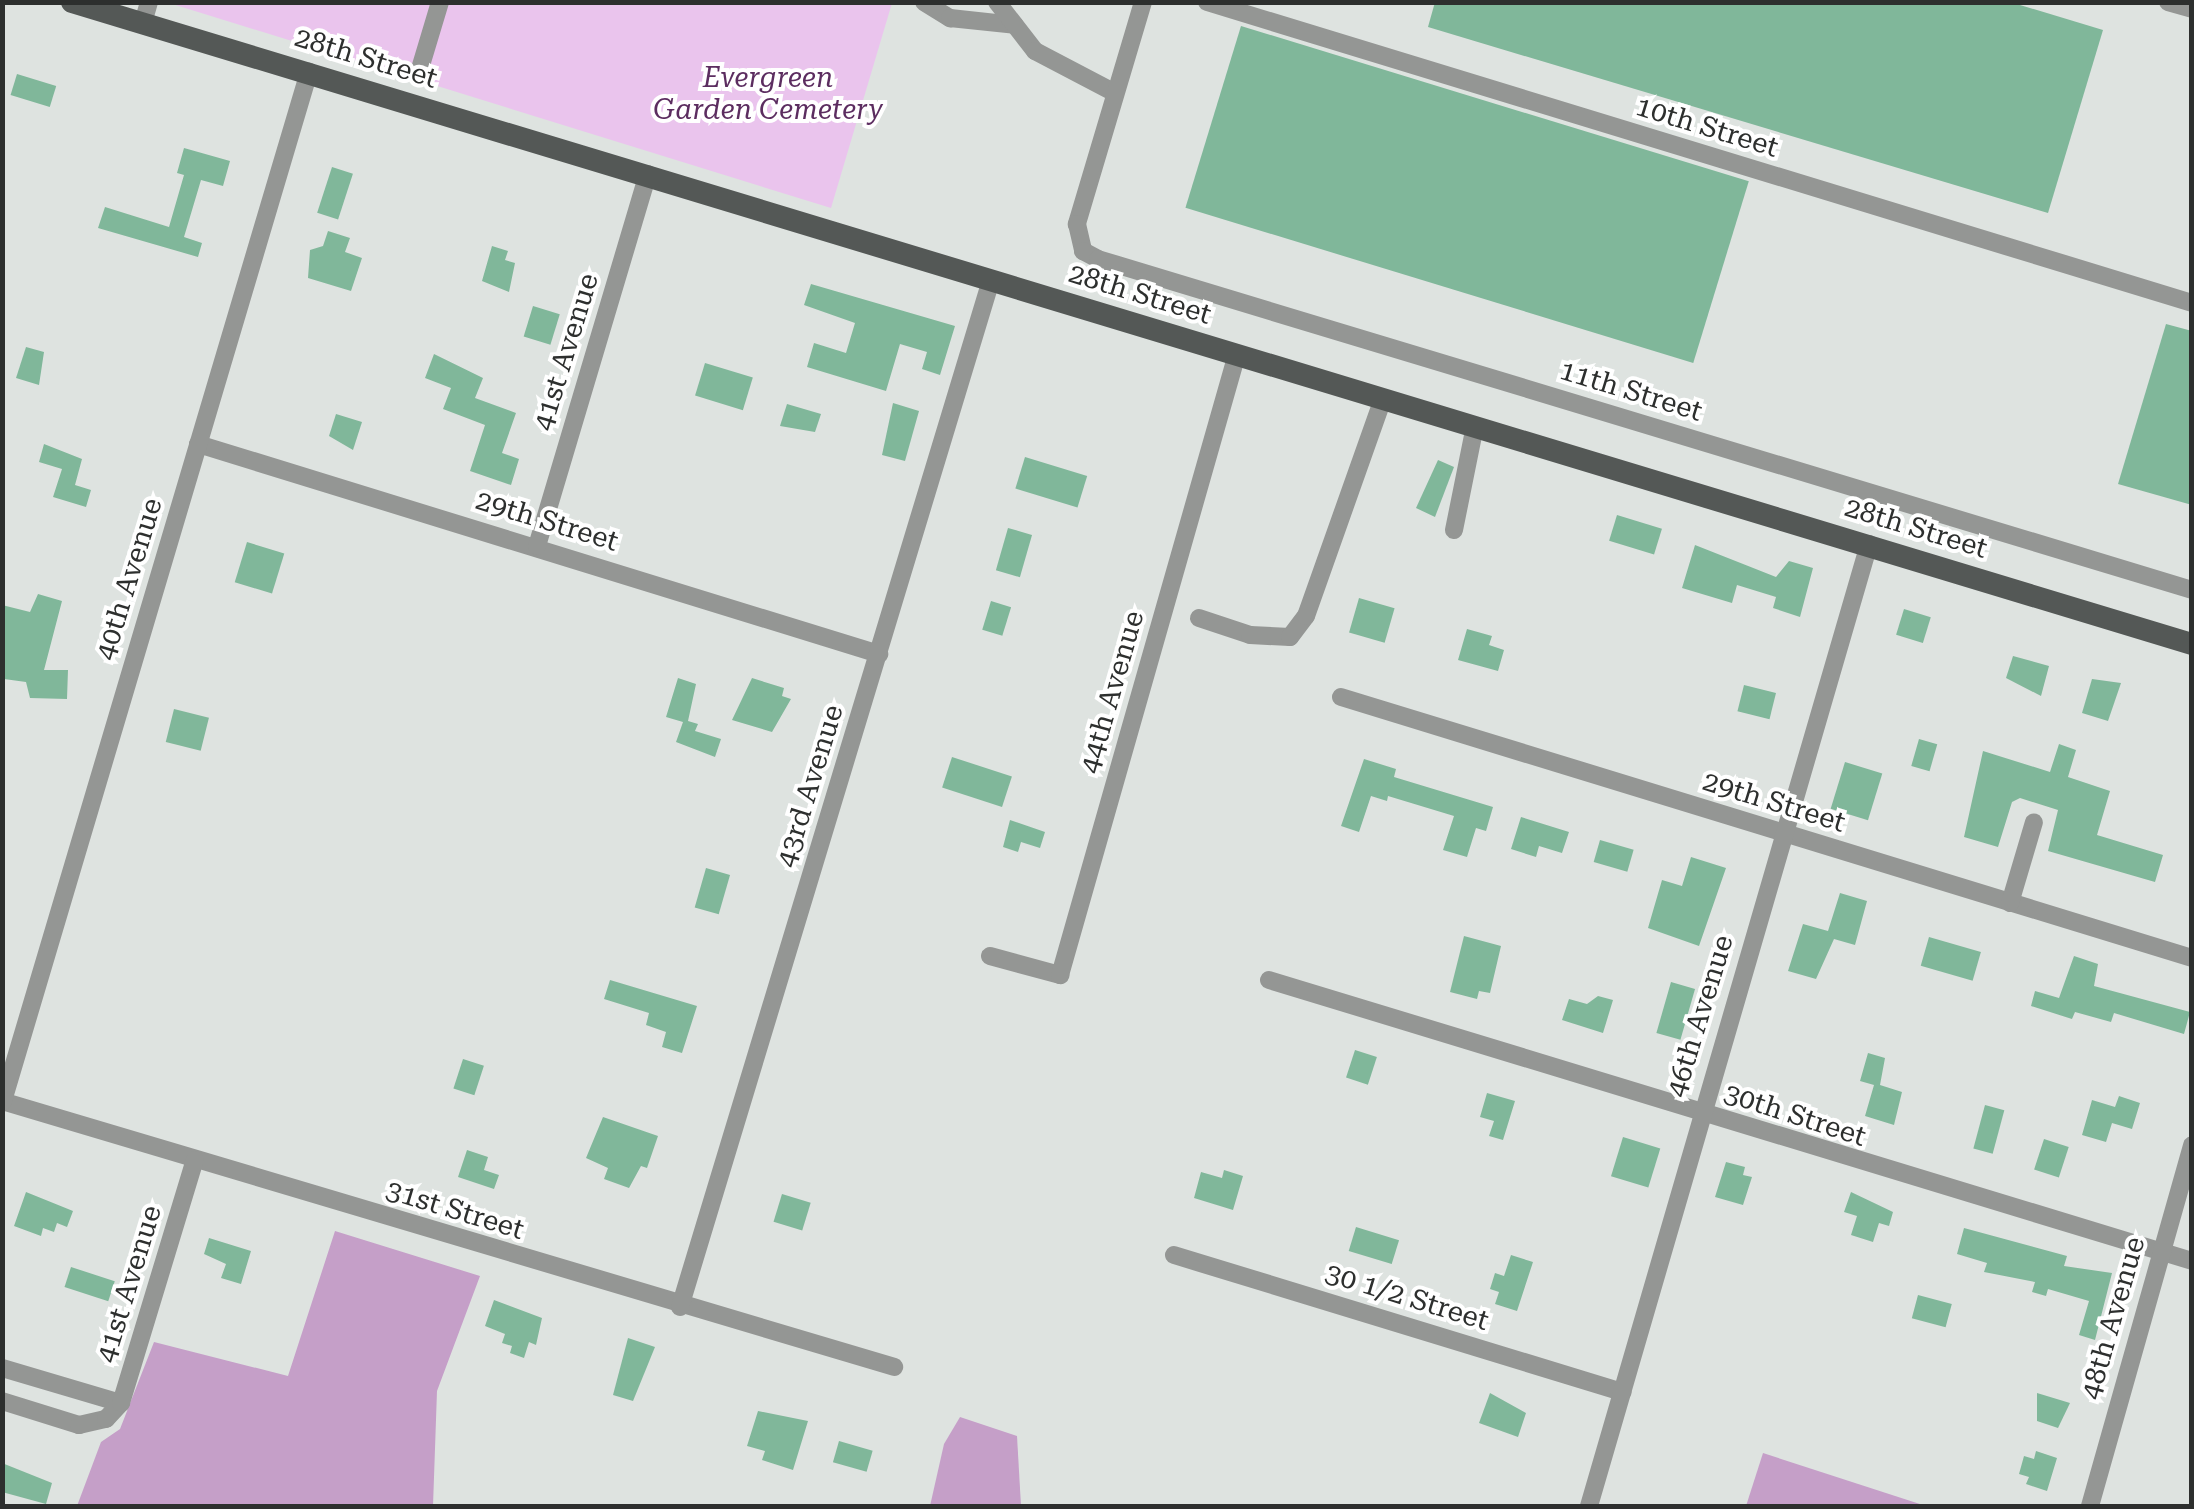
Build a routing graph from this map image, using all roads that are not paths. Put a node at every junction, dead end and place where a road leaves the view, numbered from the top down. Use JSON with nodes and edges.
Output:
{"nodes":[{"id":1,"x":72,"y":2,"type":"edge"},
{"id":2,"x":440,"y":2,"type":"edge"},
{"id":3,"x":924,"y":2,"type":"edge"},
{"id":4,"x":997,"y":2,"type":"edge"},
{"id":5,"x":1143,"y":2,"type":"edge"},
{"id":6,"x":1206,"y":2,"type":"edge"},
{"id":7,"x":2168,"y":2,"type":"edge"},
{"id":8,"x":2192,"y":9,"type":"edge"},
{"id":9,"x":146,"y":13,"type":"edge"},
{"id":10,"x":1015,"y":26,"type":"junction"},
{"id":11,"x":308,"y":72,"type":"junction"},
{"id":12,"x":420,"y":72,"type":"dead end"},
{"id":13,"x":1114,"y":92,"type":"junction"},
{"id":14,"x":648,"y":174,"type":"junction"},
{"id":15,"x":991,"y":280,"type":"junction"},
{"id":16,"x":2192,"y":303,"type":"edge"},
{"id":17,"x":1238,"y":354,"type":"junction"},
{"id":18,"x":1383,"y":398,"type":"junction"},
{"id":19,"x":1474,"y":426,"type":"junction"},
{"id":20,"x":198,"y":444,"type":"junction"},
{"id":21,"x":1454,"y":530,"type":"dead end"},
{"id":22,"x":1869,"y":544,"type":"junction"},
{"id":23,"x":537,"y":546,"type":"junction"},
{"id":24,"x":2192,"y":590,"type":"edge"},
{"id":25,"x":1198,"y":618,"type":"dead end"},
{"id":26,"x":2192,"y":644,"type":"edge"},
{"id":27,"x":879,"y":654,"type":"junction"},
{"id":28,"x":1341,"y":697,"type":"dead end"},
{"id":29,"x":2034,"y":822,"type":"dead end"},
{"id":30,"x":1785,"y":834,"type":"junction"},
{"id":31,"x":2010,"y":903,"type":"junction"},
{"id":32,"x":990,"y":956,"type":"dead end"},
{"id":33,"x":2192,"y":958,"type":"edge"},
{"id":34,"x":1269,"y":980,"type":"dead end"},
{"id":35,"x":3,"y":1101,"type":"edge"},
{"id":36,"x":1698,"y":1113,"type":"junction"},
{"id":37,"x":2192,"y":1146,"type":"edge"},
{"id":38,"x":195,"y":1160,"type":"junction"},
{"id":39,"x":2160,"y":1252,"type":"junction"},
{"id":40,"x":1174,"y":1255,"type":"dead end"},
{"id":41,"x":2192,"y":1261,"type":"edge"},
{"id":42,"x":680,"y":1307,"type":"junction"},
{"id":43,"x":894,"y":1367,"type":"dead end"},
{"id":44,"x":2,"y":1368,"type":"edge"},
{"id":45,"x":1623,"y":1392,"type":"junction"},
{"id":46,"x":2,"y":1400,"type":"edge"},
{"id":47,"x":121,"y":1403,"type":"junction"},
{"id":48,"x":1589,"y":1506,"type":"edge"},
{"id":49,"x":2090,"y":1506,"type":"edge"}],
"edges":[{"from":1,"to":9,"type":"main road","name":"28th Street"},
{"from":2,"to":12,"type":"street"},
{"from":3,"to":10,"type":"street"},
{"from":4,"to":10,"type":"street"},
{"from":5,"to":13,"type":"street"},
{"from":6,"to":16,"type":"street","name":"10th Street"},
{"from":7,"to":8,"type":"street"},
{"from":9,"to":11,"type":"main road","name":"28th Street"},
{"from":10,"to":13,"type":"street"},
{"from":11,"to":14,"type":"main road","name":"28th Street"},
{"from":11,"to":20,"type":"street","name":"40th Avenue"},
{"from":13,"to":24,"type":"street","name":"11th Street"},
{"from":14,"to":15,"type":"main road","name":"28th Street"},
{"from":14,"to":23,"type":"street","name":"41st Avenue"},
{"from":15,"to":17,"type":"main road","name":"28th Street"},
{"from":15,"to":27,"type":"street","name":"43rd Avenue"},
{"from":17,"to":18,"type":"main road","name":"28th Street"},
{"from":17,"to":32,"type":"street","name":"44th Avenue"},
{"from":18,"to":19,"type":"main road","name":"28th Street"},
{"from":18,"to":25,"type":"street"},
{"from":19,"to":21,"type":"street"},
{"from":19,"to":22,"type":"main road","name":"28th Street"},
{"from":20,"to":23,"type":"street","name":"29th Street"},
{"from":20,"to":35,"type":"street","name":"40th Avenue"},
{"from":22,"to":26,"type":"main road","name":"28th Street"},
{"from":22,"to":30,"type":"street","name":"46th Avenue"},
{"from":23,"to":27,"type":"street","name":"29th Street"},
{"from":27,"to":42,"type":"street","name":"43rd Avenue"},
{"from":28,"to":30,"type":"street","name":"29th Street"},
{"from":29,"to":31,"type":"street"},
{"from":30,"to":31,"type":"street","name":"29th Street"},
{"from":30,"to":36,"type":"street","name":"46th Avenue"},
{"from":31,"to":33,"type":"street","name":"29th Street"},
{"from":34,"to":36,"type":"street","name":"30th Street"},
{"from":35,"to":38,"type":"street","name":"31st Street"},
{"from":36,"to":39,"type":"street","name":"30th Street"},
{"from":36,"to":45,"type":"street","name":"46th Avenue"},
{"from":37,"to":39,"type":"street","name":"48th Avenue"},
{"from":38,"to":42,"type":"street","name":"31st Street"},
{"from":38,"to":47,"type":"street","name":"41st Avenue"},
{"from":39,"to":41,"type":"street","name":"30th Street"},
{"from":39,"to":49,"type":"street","name":"48th Avenue"},
{"from":40,"to":45,"type":"street","name":"30 1/2 Street"},
{"from":42,"to":43,"type":"street","name":"31st Street"},
{"from":44,"to":47,"type":"street"},
{"from":45,"to":48,"type":"street","name":"46th Avenue"},
{"from":46,"to":47,"type":"street","name":"41st Avenue"}]}
